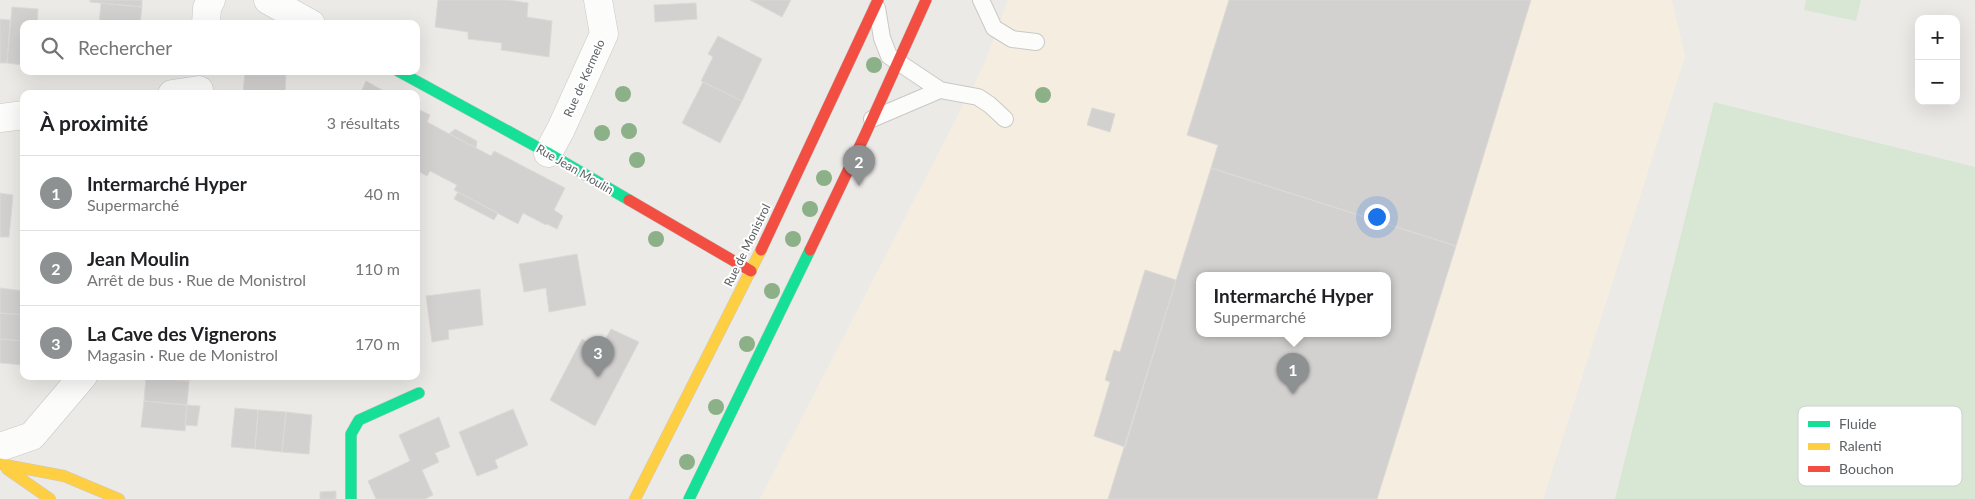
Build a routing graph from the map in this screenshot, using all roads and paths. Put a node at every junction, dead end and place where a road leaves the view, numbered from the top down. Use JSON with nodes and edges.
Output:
{"nodes":[{"id":1,"x":211,"y":0,"type":"edge"},
{"id":2,"x":268,"y":0,"type":"edge"},
{"id":3,"x":598,"y":0,"type":"edge"},
{"id":4,"x":926,"y":0,"type":"edge"},
{"id":5,"x":981,"y":0,"type":"edge"},
{"id":6,"x":878,"y":2,"type":"edge"},
{"id":7,"x":206,"y":20,"type":"edge"},
{"id":8,"x":304,"y":20,"type":"edge"},
{"id":9,"x":1036,"y":42,"type":"dead end"},
{"id":10,"x":897,"y":62,"type":"junction"},
{"id":11,"x":405,"y":75,"type":"edge"},
{"id":12,"x":199,"y":85,"type":"edge"},
{"id":13,"x":184,"y":90,"type":"edge"},
{"id":14,"x":940,"y":90,"type":"junction"},
{"id":15,"x":20,"y":115,"type":"edge"},
{"id":16,"x":0,"y":118,"type":"edge"},
{"id":17,"x":872,"y":119,"type":"junction"},
{"id":18,"x":1006,"y":119,"type":"dead end"},
{"id":19,"x":548,"y":153,"type":"junction"},
{"id":20,"x":751,"y":271,"type":"junction"},
{"id":21,"x":80,"y":380,"type":"edge"},
{"id":22,"x":419,"y":393,"type":"dead end"},
{"id":23,"x":0,"y":447,"type":"edge"},
{"id":24,"x":0,"y":463,"type":"edge"},
{"id":25,"x":50,"y":499,"type":"edge"},
{"id":26,"x":119,"y":499,"type":"edge"},
{"id":27,"x":351,"y":499,"type":"edge"},
{"id":28,"x":635,"y":499,"type":"edge"},
{"id":29,"x":689,"y":499,"type":"edge"}],
"edges":[{"from":1,"to":7,"type":"street"},
{"from":2,"to":8,"type":"street"},
{"from":3,"to":19,"type":"street","name":"Rue de Kermelo"},
{"from":4,"to":10,"type":"main road"},
{"from":5,"to":9,"type":"lane"},
{"from":6,"to":10,"type":"lane"},
{"from":6,"to":20,"type":"main road","name":"Rue de Monistrol"},
{"from":10,"to":14,"type":"lane"},
{"from":10,"to":17,"type":"main road"},
{"from":11,"to":19,"type":"main road","name":"Rue Jean Moulin"},
{"from":12,"to":13,"type":"street"},
{"from":14,"to":17,"type":"lane"},
{"from":14,"to":18,"type":"lane"},
{"from":15,"to":16,"type":"street"},
{"from":17,"to":29,"type":"main road"},
{"from":19,"to":20,"type":"main road","name":"Rue Jean Moulin"},
{"from":20,"to":28,"type":"main road","name":"Rue de Monistrol"},
{"from":21,"to":23,"type":"street"},
{"from":22,"to":27,"type":"main road"},
{"from":24,"to":25,"type":"main road"},
{"from":24,"to":26,"type":"main road"}]}
